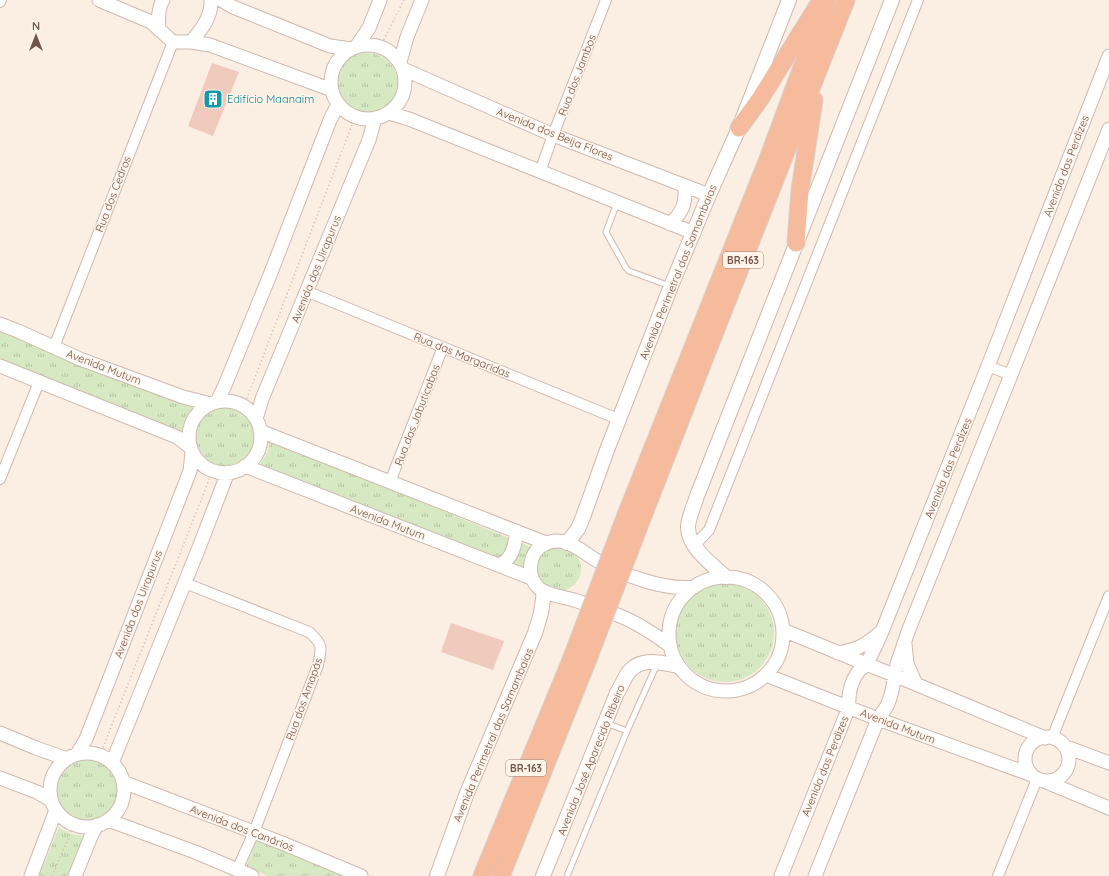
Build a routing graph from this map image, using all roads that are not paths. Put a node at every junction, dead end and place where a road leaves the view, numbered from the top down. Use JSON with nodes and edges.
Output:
{"nodes":[{"id":1,"x":99,"y":0,"type":"edge"},
{"id":2,"x":163,"y":0,"type":"edge"},
{"id":3,"x":211,"y":0,"type":"edge"},
{"id":4,"x":221,"y":0,"type":"edge"},
{"id":5,"x":380,"y":0,"type":"edge"},
{"id":6,"x":422,"y":0,"type":"edge"},
{"id":7,"x":606,"y":0,"type":"edge"},
{"id":8,"x":789,"y":0,"type":"edge"},
{"id":9,"x":821,"y":0,"type":"edge"},
{"id":10,"x":827,"y":0,"type":"edge"},
{"id":11,"x":846,"y":0,"type":"edge"},
{"id":12,"x":892,"y":0,"type":"edge"},
{"id":13,"x":918,"y":0,"type":"edge"},
{"id":14,"x":159,"y":30,"type":"junction"},
{"id":15,"x":173,"y":42,"type":"junction"},
{"id":16,"x":191,"y":42,"type":"junction"},
{"id":17,"x":353,"y":48,"type":"junction"},
{"id":18,"x":1109,"y":56,"type":"edge"},
{"id":19,"x":401,"y":66,"type":"junction"},
{"id":20,"x":818,"y":69,"type":"junction"},
{"id":21,"x":1105,"y":77,"type":"edge"},
{"id":22,"x":332,"y":90,"type":"junction"},
{"id":23,"x":338,"y":104,"type":"junction"},
{"id":24,"x":389,"y":113,"type":"junction"},
{"id":25,"x":375,"y":118,"type":"junction"},
{"id":26,"x":740,"y":128,"type":"junction"},
{"id":27,"x":1109,"y":128,"type":"edge"},
{"id":28,"x":553,"y":135,"type":"junction"},
{"id":29,"x":540,"y":172,"type":"junction"},
{"id":30,"x":684,"y":186,"type":"junction"},
{"id":31,"x":709,"y":195,"type":"junction"},
{"id":32,"x":617,"y":203,"type":"junction"},
{"id":33,"x":670,"y":224,"type":"junction"},
{"id":34,"x":694,"y":233,"type":"junction"},
{"id":35,"x":796,"y":243,"type":"junction"},
{"id":36,"x":671,"y":286,"type":"junction"},
{"id":37,"x":306,"y":291,"type":"junction"},
{"id":38,"x":0,"y":324,"type":"edge"},
{"id":39,"x":54,"y":347,"type":"junction"},
{"id":40,"x":443,"y":347,"type":"junction"},
{"id":41,"x":0,"y":366,"type":"edge"},
{"id":42,"x":988,"y":366,"type":"junction"},
{"id":43,"x":1011,"y":375,"type":"junction"},
{"id":44,"x":39,"y":382,"type":"junction"},
{"id":45,"x":214,"y":403,"type":"junction"},
{"id":46,"x":618,"y":419,"type":"junction"},
{"id":47,"x":258,"y":425,"type":"junction"},
{"id":48,"x":191,"y":450,"type":"junction"},
{"id":49,"x":246,"y":466,"type":"junction"},
{"id":50,"x":228,"y":472,"type":"junction"},
{"id":51,"x":0,"y":479,"type":"edge"},
{"id":52,"x":390,"y":482,"type":"junction"},
{"id":53,"x":634,"y":518,"type":"junction"},
{"id":54,"x":516,"y":532,"type":"junction"},
{"id":55,"x":546,"y":543,"type":"junction"},
{"id":56,"x":567,"y":543,"type":"junction"},
{"id":57,"x":694,"y":546,"type":"junction"},
{"id":58,"x":499,"y":566,"type":"junction"},
{"id":59,"x":726,"y":577,"type":"junction"},
{"id":60,"x":531,"y":578,"type":"junction"},
{"id":61,"x":185,"y":583,"type":"junction"},
{"id":62,"x":694,"y":587,"type":"junction"},
{"id":63,"x":544,"y":592,"type":"junction"},
{"id":64,"x":1109,"y":596,"type":"edge"},
{"id":65,"x":883,"y":629,"type":"junction"},
{"id":66,"x":783,"y":630,"type":"junction"},
{"id":67,"x":905,"y":642,"type":"junction"},
{"id":68,"x":669,"y":645,"type":"junction"},
{"id":69,"x":838,"y":653,"type":"junction"},
{"id":70,"x":658,"y":661,"type":"junction"},
{"id":71,"x":578,"y":662,"type":"junction"},
{"id":72,"x":866,"y":664,"type":"junction"},
{"id":73,"x":678,"y":666,"type":"junction"},
{"id":74,"x":766,"y":675,"type":"junction"},
{"id":75,"x":894,"y":675,"type":"junction"},
{"id":76,"x":916,"y":684,"type":"junction"},
{"id":77,"x":849,"y":707,"type":"junction"},
{"id":78,"x":878,"y":719,"type":"junction"},
{"id":79,"x":606,"y":723,"type":"junction"},
{"id":80,"x":627,"y":731,"type":"junction"},
{"id":81,"x":0,"y":733,"type":"edge"},
{"id":82,"x":1048,"y":738,"type":"junction"},
{"id":83,"x":1064,"y":746,"type":"junction"},
{"id":84,"x":72,"y":756,"type":"junction"},
{"id":85,"x":112,"y":763,"type":"junction"},
{"id":86,"x":1109,"y":763,"type":"edge"},
{"id":87,"x":0,"y":778,"type":"edge"},
{"id":88,"x":1038,"y":779,"type":"junction"},
{"id":89,"x":123,"y":782,"type":"junction"},
{"id":90,"x":53,"y":805,"type":"junction"},
{"id":91,"x":1109,"y":808,"type":"edge"},
{"id":92,"x":103,"y":823,"type":"junction"},
{"id":93,"x":254,"y":832,"type":"junction"},
{"id":94,"x":237,"y":870,"type":"junction"},
{"id":95,"x":31,"y":876,"type":"edge"},
{"id":96,"x":75,"y":876,"type":"edge"},
{"id":97,"x":252,"y":876,"type":"edge"},
{"id":98,"x":361,"y":876,"type":"edge"},
{"id":99,"x":437,"y":876,"type":"edge"},
{"id":100,"x":482,"y":876,"type":"edge"},
{"id":101,"x":501,"y":876,"type":"edge"},
{"id":102,"x":543,"y":876,"type":"edge"},
{"id":103,"x":567,"y":876,"type":"edge"},
{"id":104,"x":781,"y":876,"type":"edge"},
{"id":105,"x":814,"y":876,"type":"edge"},
{"id":106,"x":998,"y":876,"type":"edge"}],
"edges":[{"from":1,"to":14,"type":"street"},
{"from":2,"to":14,"type":"street"},
{"from":3,"to":16,"type":"street"},
{"from":4,"to":17,"type":"street"},
{"from":5,"to":17,"type":"street"},
{"from":6,"to":19,"type":"street"},
{"from":7,"to":28,"type":"street","name":"Rua dos Jambos"},
{"from":8,"to":26,"type":"main road","name":"Avenida Perimetral das Samambaias"},
{"from":9,"to":26,"type":"highway"},
{"from":10,"to":53,"type":"highway","number":"BR-163"},
{"from":11,"to":20,"type":"highway","number":"BR-163"},
{"from":12,"to":35,"type":"main road"},
{"from":13,"to":57,"type":"street"},
{"from":14,"to":15,"type":"street"},
{"from":15,"to":16,"type":"street"},
{"from":15,"to":39,"type":"street","name":"Rua dos Cedros"},
{"from":16,"to":22,"type":"street"},
{"from":17,"to":19,"type":"street"},
{"from":17,"to":22,"type":"street"},
{"from":18,"to":21,"type":"street","name":"Avenida das Perdizes"},
{"from":19,"to":24,"type":"street"},
{"from":19,"to":28,"type":"street","name":"Avenida dos Beija Flores"},
{"from":20,"to":35,"type":"highway"},
{"from":20,"to":53,"type":"highway","number":"BR-163"},
{"from":21,"to":42,"type":"street","name":"Avenida das Perdizes"},
{"from":22,"to":23,"type":"street"},
{"from":23,"to":25,"type":"street"},
{"from":23,"to":45,"type":"street"},
{"from":24,"to":25,"type":"street"},
{"from":24,"to":29,"type":"street"},
{"from":25,"to":37,"type":"street","name":"Avenida dos Uirapurus"},
{"from":26,"to":31,"type":"main road","name":"Avenida Perimetral das Samambaias"},
{"from":27,"to":43,"type":"street"},
{"from":28,"to":29,"type":"street","name":"Rua dos Jambos"},
{"from":28,"to":30,"type":"street","name":"Avenida dos Beija Flores"},
{"from":29,"to":32,"type":"street"},
{"from":30,"to":31,"type":"street","name":"Avenida dos Beija Flores"},
{"from":30,"to":33,"type":"street"},
{"from":31,"to":34,"type":"main road","name":"Avenida Perimetral das Samambaias"},
{"from":32,"to":33,"type":"street"},
{"from":32,"to":36,"type":"lane"},
{"from":33,"to":34,"type":"street"},
{"from":34,"to":36,"type":"main road","name":"Avenida Perimetral das Samambaias"},
{"from":35,"to":57,"type":"main road"},
{"from":36,"to":46,"type":"main road","name":"Avenida Perimetral das Samambaias"},
{"from":37,"to":40,"type":"street","name":"Rua das Margaridas"},
{"from":37,"to":47,"type":"street","name":"Avenida dos Uirapurus"},
{"from":38,"to":39,"type":"street","name":"Avenida Mutum"},
{"from":39,"to":45,"type":"street","name":"Avenida Mutum"},
{"from":40,"to":46,"type":"street","name":"Rua das Margaridas"},
{"from":40,"to":52,"type":"street","name":"Rua das Jabuticabas"},
{"from":41,"to":44,"type":"street"},
{"from":42,"to":43,"type":"street"},
{"from":42,"to":65,"type":"street","name":"Avenida das Perdizes"},
{"from":43,"to":67,"type":"street"},
{"from":44,"to":48,"type":"street"},
{"from":44,"to":51,"type":"street"},
{"from":45,"to":47,"type":"street"},
{"from":45,"to":48,"type":"street"},
{"from":46,"to":56,"type":"main road","name":"Avenida Perimetral das Samambaias"},
{"from":47,"to":49,"type":"street"},
{"from":47,"to":52,"type":"street"},
{"from":48,"to":50,"type":"street"},
{"from":48,"to":84,"type":"street","name":"Avenida dos Uirapurus"},
{"from":49,"to":50,"type":"street"},
{"from":49,"to":58,"type":"street","name":"Avenida Mutum"},
{"from":50,"to":61,"type":"street"},
{"from":52,"to":54,"type":"street"},
{"from":53,"to":71,"type":"highway","number":"BR-163","bridge":true},
{"from":54,"to":55,"type":"street"},
{"from":54,"to":58,"type":"street"},
{"from":55,"to":56,"type":"street"},
{"from":55,"to":60,"type":"street"},
{"from":56,"to":62,"type":"street"},
{"from":57,"to":59,"type":"main road"},
{"from":58,"to":60,"type":"street","name":"Avenida Mutum"},
{"from":59,"to":62,"type":"street"},
{"from":59,"to":66,"type":"street"},
{"from":60,"to":63,"type":"street"},
{"from":61,"to":85,"type":"street"},
{"from":61,"to":93,"type":"street","name":"Rua dos Amapás"},
{"from":62,"to":68,"type":"street"},
{"from":63,"to":68,"type":"street"},
{"from":63,"to":99,"type":"main road","name":"Avenida Perimetral das Samambaias"},
{"from":64,"to":82,"type":"street"},
{"from":65,"to":69,"type":"street"},
{"from":65,"to":72,"type":"street","name":"Avenida das Perdizes"},
{"from":66,"to":69,"type":"street"},
{"from":66,"to":74,"type":"street"},
{"from":67,"to":75,"type":"street"},
{"from":67,"to":76,"type":"street"},
{"from":68,"to":73,"type":"street"},
{"from":69,"to":72,"type":"street"},
{"from":70,"to":73,"type":"main road","name":"Avenida José Aparecido Ribeiro"},
{"from":70,"to":79,"type":"main road","name":"Avenida José Aparecido Ribeiro"},
{"from":70,"to":80,"type":"lane"},
{"from":71,"to":100,"type":"highway","number":"BR-163"},
{"from":71,"to":101,"type":"highway","number":"BR-163"},
{"from":72,"to":75,"type":"street"},
{"from":72,"to":77,"type":"street","name":"Avenida das Perdizes"},
{"from":73,"to":74,"type":"street"},
{"from":74,"to":77,"type":"street","name":"Avenida Mutum"},
{"from":75,"to":76,"type":"street"},
{"from":75,"to":78,"type":"street"},
{"from":76,"to":82,"type":"street"},
{"from":77,"to":78,"type":"street","name":"Avenida Mutum"},
{"from":77,"to":104,"type":"street","name":"Avenida das Perdizes"},
{"from":78,"to":88,"type":"street","name":"Avenida Mutum"},
{"from":78,"to":105,"type":"street"},
{"from":79,"to":80,"type":"lane"},
{"from":79,"to":102,"type":"main road","name":"Avenida José Aparecido Ribeiro"},
{"from":80,"to":103,"type":"lane"},
{"from":81,"to":84,"type":"street"},
{"from":82,"to":83,"type":"street"},
{"from":82,"to":88,"type":"street"},
{"from":83,"to":86,"type":"street"},
{"from":83,"to":88,"type":"street"},
{"from":84,"to":85,"type":"street"},
{"from":84,"to":90,"type":"street"},
{"from":85,"to":89,"type":"street"},
{"from":87,"to":90,"type":"street"},
{"from":88,"to":91,"type":"street","name":"Avenida Mutum"},
{"from":88,"to":106,"type":"street"},
{"from":89,"to":92,"type":"street"},
{"from":89,"to":93,"type":"street","name":"Avenida dos Canários"},
{"from":90,"to":92,"type":"street"},
{"from":90,"to":95,"type":"street"},
{"from":92,"to":94,"type":"street"},
{"from":92,"to":96,"type":"street"},
{"from":93,"to":94,"type":"street","name":"Rua dos Amapás"},
{"from":93,"to":98,"type":"street","name":"Avenida dos Canários"},
{"from":94,"to":97,"type":"street"}]}
